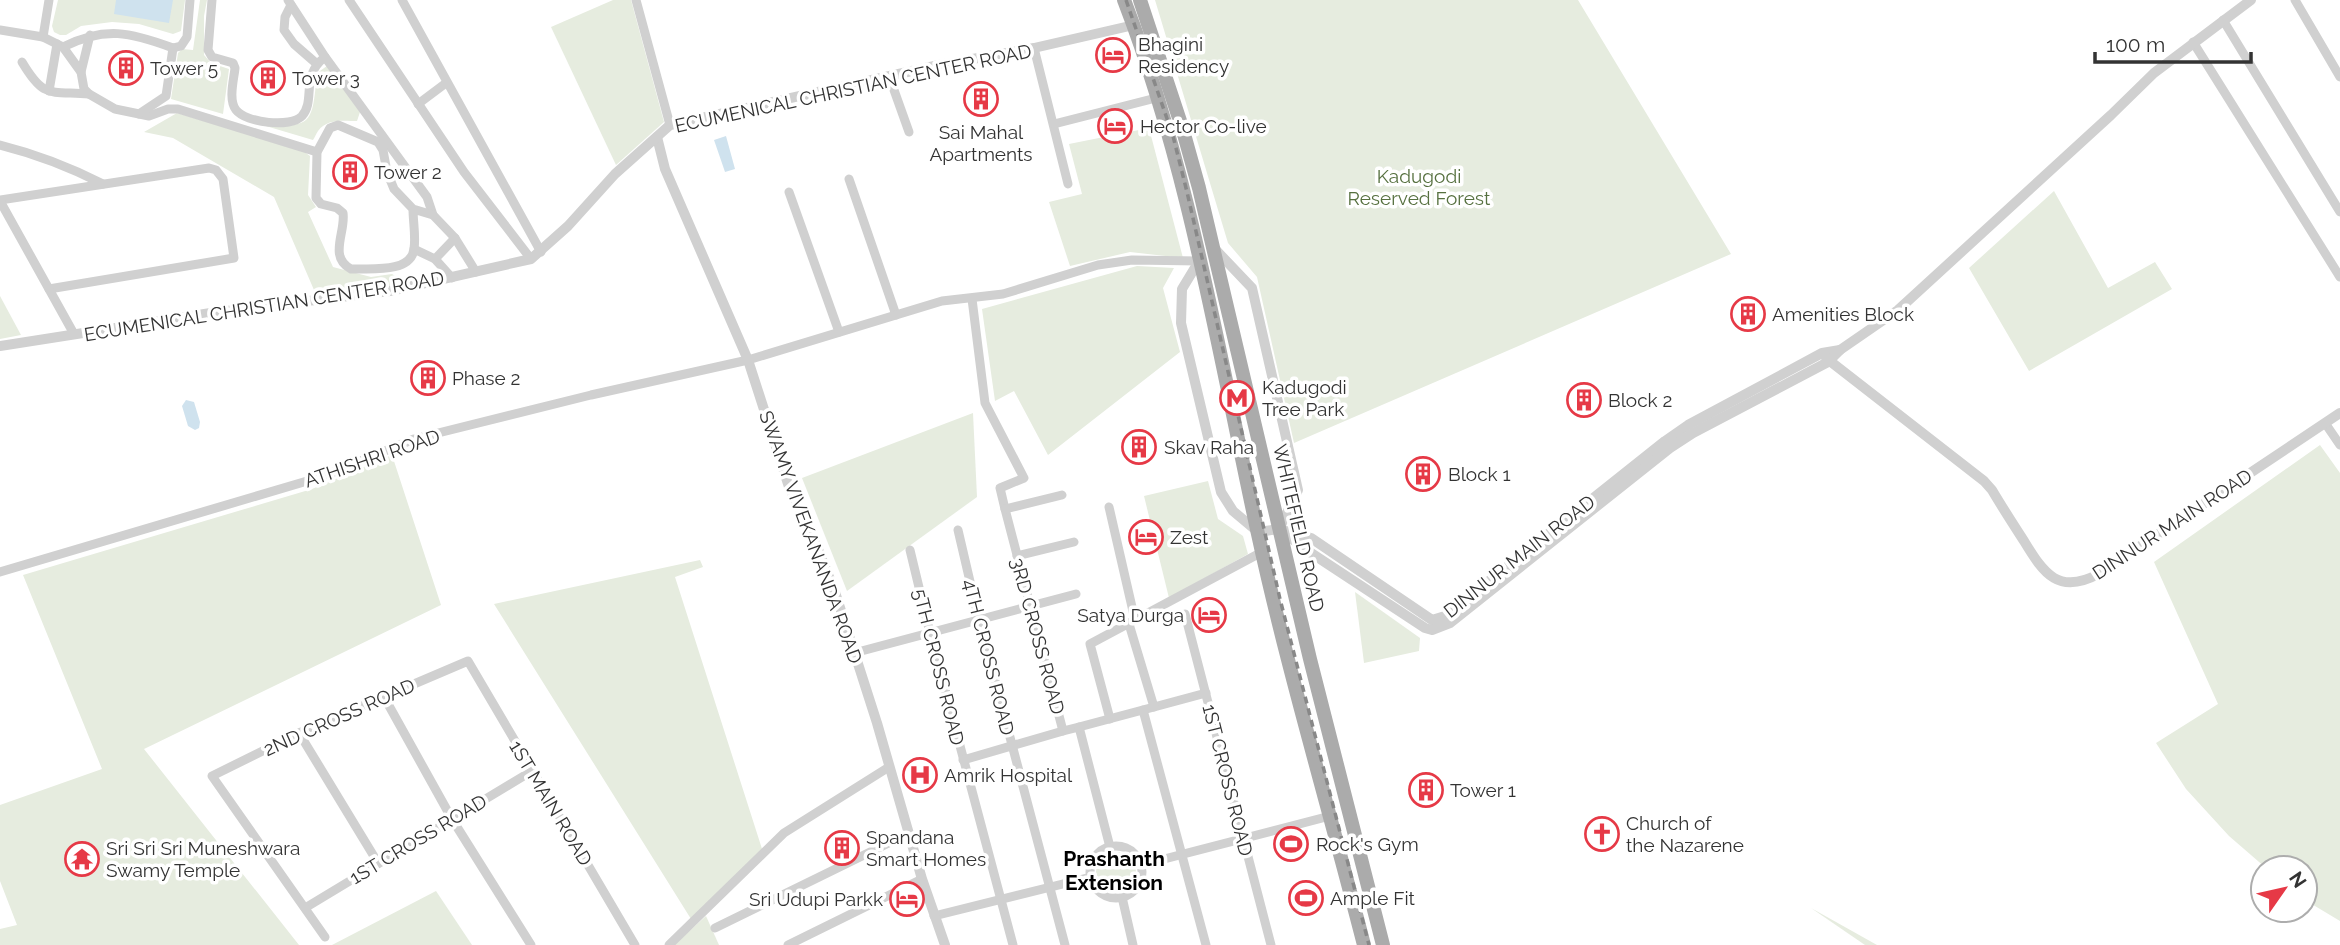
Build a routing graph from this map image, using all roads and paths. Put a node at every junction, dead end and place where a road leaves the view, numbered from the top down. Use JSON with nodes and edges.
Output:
{"nodes":[{"id":1,"x":48,"y":0,"type":"edge"},
{"id":2,"x":190,"y":0,"type":"edge"},
{"id":3,"x":212,"y":0,"type":"edge"},
{"id":4,"x":349,"y":0,"type":"edge"},
{"id":5,"x":402,"y":0,"type":"edge"},
{"id":6,"x":636,"y":0,"type":"edge"},
{"id":7,"x":1124,"y":0,"type":"edge"},
{"id":8,"x":1140,"y":0,"type":"edge"},
{"id":9,"x":2251,"y":0,"type":"edge"},
{"id":10,"x":2295,"y":0,"type":"edge"},
{"id":11,"x":290,"y":2,"type":"edge"},
{"id":12,"x":2223,"y":20,"type":"junction"},
{"id":13,"x":1134,"y":25,"type":"junction"},
{"id":14,"x":0,"y":30,"type":"edge"},
{"id":15,"x":90,"y":35,"type":"junction"},
{"id":16,"x":43,"y":37,"type":"junction"},
{"id":17,"x":2193,"y":42,"type":"junction"},
{"id":18,"x":60,"y":46,"type":"junction"},
{"id":19,"x":173,"y":48,"type":"junction"},
{"id":20,"x":1034,"y":48,"type":"junction"},
{"id":21,"x":325,"y":57,"type":"junction"},
{"id":22,"x":22,"y":62,"type":"dead end"},
{"id":23,"x":317,"y":64,"type":"junction"},
{"id":24,"x":81,"y":72,"type":"junction"},
{"id":25,"x":890,"y":76,"type":"junction"},
{"id":26,"x":2340,"y":77,"type":"edge"},
{"id":27,"x":446,"y":83,"type":"junction"},
{"id":28,"x":48,"y":91,"type":"junction"},
{"id":29,"x":89,"y":94,"type":"junction"},
{"id":30,"x":1156,"y":98,"type":"junction"},
{"id":31,"x":418,"y":104,"type":"junction"},
{"id":32,"x":235,"y":109,"type":"junction"},
{"id":33,"x":139,"y":114,"type":"junction"},
{"id":34,"x":1054,"y":124,"type":"junction"},
{"id":35,"x":230,"y":125,"type":"junction"},
{"id":36,"x":670,"y":125,"type":"junction"},
{"id":37,"x":909,"y":132,"type":"dead end"},
{"id":38,"x":657,"y":136,"type":"junction"},
{"id":39,"x":0,"y":145,"type":"edge"},
{"id":40,"x":317,"y":152,"type":"junction"},
{"id":41,"x":849,"y":179,"type":"dead end"},
{"id":42,"x":103,"y":184,"type":"junction"},
{"id":43,"x":1068,"y":184,"type":"dead end"},
{"id":44,"x":789,"y":192,"type":"dead end"},
{"id":45,"x":0,"y":201,"type":"edge"},
{"id":46,"x":413,"y":209,"type":"junction"},
{"id":47,"x":2340,"y":212,"type":"edge"},
{"id":48,"x":433,"y":215,"type":"junction"},
{"id":49,"x":455,"y":238,"type":"junction"},
{"id":50,"x":1213,"y":247,"type":"junction"},
{"id":51,"x":414,"y":249,"type":"junction"},
{"id":52,"x":541,"y":252,"type":"junction"},
{"id":53,"x":435,"y":259,"type":"junction"},
{"id":54,"x":531,"y":259,"type":"junction"},
{"id":55,"x":1199,"y":261,"type":"junction"},
{"id":56,"x":476,"y":272,"type":"junction"},
{"id":57,"x":2340,"y":277,"type":"edge"},
{"id":58,"x":452,"y":278,"type":"junction"},
{"id":59,"x":49,"y":289,"type":"junction"},
{"id":60,"x":972,"y":299,"type":"junction"},
{"id":61,"x":897,"y":315,"type":"junction"},
{"id":62,"x":839,"y":332,"type":"junction"},
{"id":63,"x":74,"y":334,"type":"junction"},
{"id":64,"x":0,"y":346,"type":"edge"},
{"id":65,"x":1825,"y":358,"type":"junction"},
{"id":66,"x":748,"y":360,"type":"junction"},
{"id":67,"x":2340,"y":413,"type":"edge"},
{"id":68,"x":2325,"y":423,"type":"junction"},
{"id":69,"x":2340,"y":445,"type":"edge"},
{"id":70,"x":1062,"y":495,"type":"dead end"},
{"id":71,"x":1109,"y":508,"type":"dead end"},
{"id":72,"x":1005,"y":509,"type":"junction"},
{"id":73,"x":1279,"y":529,"type":"junction"},
{"id":74,"x":958,"y":530,"type":"dead end"},
{"id":75,"x":1258,"y":532,"type":"junction"},
{"id":76,"x":1074,"y":541,"type":"dead end"},
{"id":77,"x":910,"y":550,"type":"dead end"},
{"id":78,"x":1262,"y":552,"type":"junction"},
{"id":79,"x":1017,"y":556,"type":"junction"},
{"id":80,"x":0,"y":572,"type":"edge"},
{"id":81,"x":1076,"y":594,"type":"dead end"},
{"id":82,"x":1030,"y":606,"type":"junction"},
{"id":83,"x":1185,"y":614,"type":"dead end"},
{"id":84,"x":979,"y":620,"type":"junction"},
{"id":85,"x":1132,"y":622,"type":"junction"},
{"id":86,"x":930,"y":633,"type":"junction"},
{"id":87,"x":854,"y":653,"type":"junction"},
{"id":88,"x":468,"y":661,"type":"joint"},
{"id":89,"x":1206,"y":693,"type":"junction"},
{"id":90,"x":383,"y":695,"type":"junction"},
{"id":91,"x":1154,"y":707,"type":"junction"},
{"id":92,"x":1143,"y":710,"type":"junction"},
{"id":93,"x":1110,"y":719,"type":"junction"},
{"id":94,"x":1079,"y":727,"type":"junction"},
{"id":95,"x":1063,"y":731,"type":"junction"},
{"id":96,"x":299,"y":733,"type":"junction"},
{"id":97,"x":1012,"y":745,"type":"junction"},
{"id":98,"x":963,"y":760,"type":"junction"},
{"id":99,"x":889,"y":767,"type":"junction"},
{"id":100,"x":532,"y":771,"type":"junction"},
{"id":101,"x":1330,"y":816,"type":"junction"},
{"id":102,"x":452,"y":818,"type":"junction"},
{"id":103,"x":909,"y":833,"type":"junction"},
{"id":104,"x":1243,"y":839,"type":"junction"},
{"id":105,"x":1110,"y":847,"type":"junction"},
{"id":106,"x":1181,"y":855,"type":"junction"},
{"id":107,"x":378,"y":863,"type":"junction"},
{"id":108,"x":1141,"y":865,"type":"junction"},
{"id":109,"x":1091,"y":877,"type":"junction"},
{"id":110,"x":922,"y":879,"type":"junction"},
{"id":111,"x":1050,"y":887,"type":"junction"},
{"id":112,"x":1122,"y":897,"type":"junction"},
{"id":113,"x":1000,"y":899,"type":"junction"},
{"id":114,"x":304,"y":908,"type":"junction"},
{"id":115,"x":934,"y":916,"type":"junction"},
{"id":116,"x":715,"y":928,"type":"dead end"},
{"id":117,"x":325,"y":937,"type":"dead end"},
{"id":118,"x":531,"y":945,"type":"edge"},
{"id":119,"x":635,"y":945,"type":"edge"},
{"id":120,"x":669,"y":945,"type":"edge"},
{"id":121,"x":788,"y":945,"type":"edge"},
{"id":122,"x":945,"y":945,"type":"edge"},
{"id":123,"x":1013,"y":945,"type":"edge"},
{"id":124,"x":1065,"y":945,"type":"edge"},
{"id":125,"x":1133,"y":945,"type":"edge"},
{"id":126,"x":1206,"y":945,"type":"edge"},
{"id":127,"x":1271,"y":945,"type":"edge"},
{"id":128,"x":1364,"y":945,"type":"edge"},
{"id":129,"x":1383,"y":945,"type":"edge"}],
"edges":[{"from":1,"to":16,"type":"street"},
{"from":2,"to":19,"type":"street"},
{"from":3,"to":32,"type":"street"},
{"from":4,"to":31,"type":"street"},
{"from":5,"to":27,"type":"street"},
{"from":6,"to":36,"type":"street"},
{"from":7,"to":13,"type":"main road","name":"WHITEFIELD ROAD"},
{"from":8,"to":50,"type":"main road","name":"WHITEFIELD ROAD"},
{"from":9,"to":12,"type":"street","name":"DINNUR MAIN ROAD"},
{"from":10,"to":26,"type":"street"},
{"from":11,"to":21,"type":"street"},
{"from":11,"to":23,"type":"street"},
{"from":12,"to":17,"type":"street","name":"DINNUR MAIN ROAD"},
{"from":12,"to":47,"type":"street"},
{"from":13,"to":20,"type":"street","name":"ECUMENICAL CHRISTIAN CENTER ROAD"},
{"from":13,"to":30,"type":"main road","name":"WHITEFIELD ROAD"},
{"from":14,"to":16,"type":"street"},
{"from":15,"to":18,"type":"street"},
{"from":15,"to":19,"type":"street"},
{"from":15,"to":24,"type":"street"},
{"from":16,"to":18,"type":"street"},
{"from":17,"to":57,"type":"street"},
{"from":17,"to":65,"type":"street","name":"DINNUR MAIN ROAD"},
{"from":18,"to":24,"type":"street"},
{"from":18,"to":28,"type":"street"},
{"from":19,"to":33,"type":"street"},
{"from":20,"to":25,"type":"street","name":"ECUMENICAL CHRISTIAN CENTER ROAD"},
{"from":20,"to":34,"type":"street"},
{"from":21,"to":23,"type":"street"},
{"from":21,"to":48,"type":"street"},
{"from":22,"to":28,"type":"street"},
{"from":23,"to":32,"type":"street"},
{"from":24,"to":29,"type":"street"},
{"from":25,"to":36,"type":"street","name":"ECUMENICAL CHRISTIAN CENTER ROAD"},
{"from":25,"to":37,"type":"street"},
{"from":27,"to":31,"type":"street"},
{"from":27,"to":52,"type":"street"},
{"from":28,"to":29,"type":"street"},
{"from":29,"to":33,"type":"street"},
{"from":30,"to":34,"type":"street"},
{"from":30,"to":55,"type":"main road","name":"WHITEFIELD ROAD"},
{"from":31,"to":54,"type":"street"},
{"from":32,"to":35,"type":"street"},
{"from":33,"to":35,"type":"street"},
{"from":34,"to":43,"type":"street"},
{"from":35,"to":40,"type":"street"},
{"from":36,"to":38,"type":"street","name":"ECUMENICAL CHRISTIAN CENTER ROAD"},
{"from":38,"to":52,"type":"street","name":"ECUMENICAL CHRISTIAN CENTER ROAD"},
{"from":38,"to":66,"type":"street","name":"SWAMY VIVEKANANDA ROAD"},
{"from":39,"to":42,"type":"street"},
{"from":40,"to":46,"type":"street"},
{"from":40,"to":51,"type":"street"},
{"from":41,"to":61,"type":"street"},
{"from":42,"to":45,"type":"street"},
{"from":42,"to":59,"type":"street"},
{"from":44,"to":62,"type":"street"},
{"from":45,"to":59,"type":"street"},
{"from":46,"to":48,"type":"street"},
{"from":46,"to":51,"type":"street"},
{"from":48,"to":49,"type":"street"},
{"from":49,"to":53,"type":"street"},
{"from":49,"to":56,"type":"street"},
{"from":50,"to":73,"type":"main road","name":"WHITEFIELD ROAD"},
{"from":50,"to":73,"type":"street"},
{"from":51,"to":53,"type":"street"},
{"from":52,"to":54,"type":"street","name":"ECUMENICAL CHRISTIAN CENTER ROAD"},
{"from":53,"to":58,"type":"street"},
{"from":54,"to":56,"type":"street","name":"ECUMENICAL CHRISTIAN CENTER ROAD"},
{"from":55,"to":60,"type":"street","name":"ATHISHRI ROAD"},
{"from":55,"to":75,"type":"main road","name":"WHITEFIELD ROAD"},
{"from":55,"to":75,"type":"street"},
{"from":56,"to":58,"type":"street","name":"ECUMENICAL CHRISTIAN CENTER ROAD"},
{"from":58,"to":63,"type":"street","name":"ECUMENICAL CHRISTIAN CENTER ROAD"},
{"from":59,"to":63,"type":"street"},
{"from":60,"to":61,"type":"street","name":"ATHISHRI ROAD"},
{"from":60,"to":72,"type":"street","name":"3RD CROSS ROAD"},
{"from":61,"to":62,"type":"street","name":"ATHISHRI ROAD"},
{"from":62,"to":66,"type":"street","name":"ATHISHRI ROAD"},
{"from":63,"to":64,"type":"street","name":"ECUMENICAL CHRISTIAN CENTER ROAD"},
{"from":65,"to":68,"type":"street","name":"DINNUR MAIN ROAD"},
{"from":65,"to":73,"type":"street","name":"DINNUR MAIN ROAD"},
{"from":66,"to":80,"type":"street","name":"ATHISHRI ROAD"},
{"from":66,"to":87,"type":"street","name":"SWAMY VIVEKANANDA ROAD"},
{"from":67,"to":68,"type":"street","name":"DINNUR MAIN ROAD"},
{"from":68,"to":69,"type":"street"},
{"from":70,"to":72,"type":"street"},
{"from":71,"to":85,"type":"street"},
{"from":72,"to":79,"type":"street","name":"3RD CROSS ROAD"},
{"from":73,"to":75,"type":"street"},
{"from":73,"to":129,"type":"main road","name":"WHITEFIELD ROAD"},
{"from":74,"to":84,"type":"street","name":"4TH CROSS ROAD"},
{"from":75,"to":78,"type":"main road","name":"WHITEFIELD ROAD"},
{"from":76,"to":79,"type":"street"},
{"from":77,"to":86,"type":"street","name":"5TH CROSS ROAD"},
{"from":78,"to":85,"type":"street"},
{"from":78,"to":101,"type":"main road","name":"WHITEFIELD ROAD"},
{"from":79,"to":82,"type":"street","name":"3RD CROSS ROAD"},
{"from":81,"to":82,"type":"street"},
{"from":82,"to":84,"type":"street"},
{"from":82,"to":95,"type":"street","name":"3RD CROSS ROAD"},
{"from":83,"to":89,"type":"street","name":"1ST CROSS ROAD"},
{"from":84,"to":86,"type":"street"},
{"from":84,"to":97,"type":"street","name":"4TH CROSS ROAD"},
{"from":85,"to":91,"type":"street"},
{"from":85,"to":93,"type":"street"},
{"from":86,"to":87,"type":"street"},
{"from":86,"to":98,"type":"street","name":"5TH CROSS ROAD"},
{"from":87,"to":99,"type":"street","name":"SWAMY VIVEKANANDA ROAD"},
{"from":88,"to":90,"type":"street","name":"2ND CROSS ROAD"},
{"from":88,"to":100,"type":"street","name":"1ST MAIN ROAD"},
{"from":89,"to":91,"type":"street"},
{"from":89,"to":104,"type":"street","name":"1ST CROSS ROAD"},
{"from":90,"to":96,"type":"street","name":"2ND CROSS ROAD"},
{"from":90,"to":102,"type":"street"},
{"from":91,"to":92,"type":"street"},
{"from":92,"to":93,"type":"street"},
{"from":92,"to":106,"type":"street"},
{"from":93,"to":94,"type":"street"},
{"from":94,"to":95,"type":"street","name":"3RD CROSS ROAD"},
{"from":94,"to":105,"type":"street","name":"3RD CROSS ROAD"},
{"from":95,"to":97,"type":"street"},
{"from":96,"to":107,"type":"street"},
{"from":96,"to":114,"type":"street","name":"2ND CROSS ROAD"},
{"from":97,"to":98,"type":"street"},
{"from":97,"to":111,"type":"street","name":"4TH CROSS ROAD"},
{"from":98,"to":113,"type":"street","name":"5TH CROSS ROAD"},
{"from":99,"to":103,"type":"street","name":"SWAMY VIVEKANANDA ROAD"},
{"from":99,"to":120,"type":"street"},
{"from":100,"to":102,"type":"street","name":"1ST CROSS ROAD"},
{"from":100,"to":119,"type":"street","name":"1ST MAIN ROAD"},
{"from":101,"to":104,"type":"street"},
{"from":101,"to":128,"type":"main road","name":"WHITEFIELD ROAD"},
{"from":102,"to":107,"type":"street","name":"1ST CROSS ROAD"},
{"from":102,"to":118,"type":"street"},
{"from":103,"to":110,"type":"street","name":"SWAMY VIVEKANANDA ROAD"},
{"from":103,"to":116,"type":"street"},
{"from":104,"to":106,"type":"street"},
{"from":104,"to":127,"type":"street","name":"1ST CROSS ROAD"},
{"from":105,"to":108,"type":"street"},
{"from":105,"to":109,"type":"street"},
{"from":106,"to":108,"type":"street"},
{"from":106,"to":126,"type":"street"},
{"from":107,"to":114,"type":"street","name":"1ST CROSS ROAD"},
{"from":108,"to":112,"type":"street"},
{"from":109,"to":111,"type":"street"},
{"from":109,"to":112,"type":"street"},
{"from":110,"to":115,"type":"street","name":"SWAMY VIVEKANANDA ROAD"},
{"from":110,"to":121,"type":"street"},
{"from":111,"to":113,"type":"street"},
{"from":111,"to":124,"type":"street","name":"4TH CROSS ROAD"},
{"from":112,"to":125,"type":"street"},
{"from":113,"to":115,"type":"street"},
{"from":113,"to":123,"type":"street","name":"5TH CROSS ROAD"},
{"from":114,"to":117,"type":"street"},
{"from":115,"to":122,"type":"street","name":"SWAMY VIVEKANANDA ROAD"}]}
